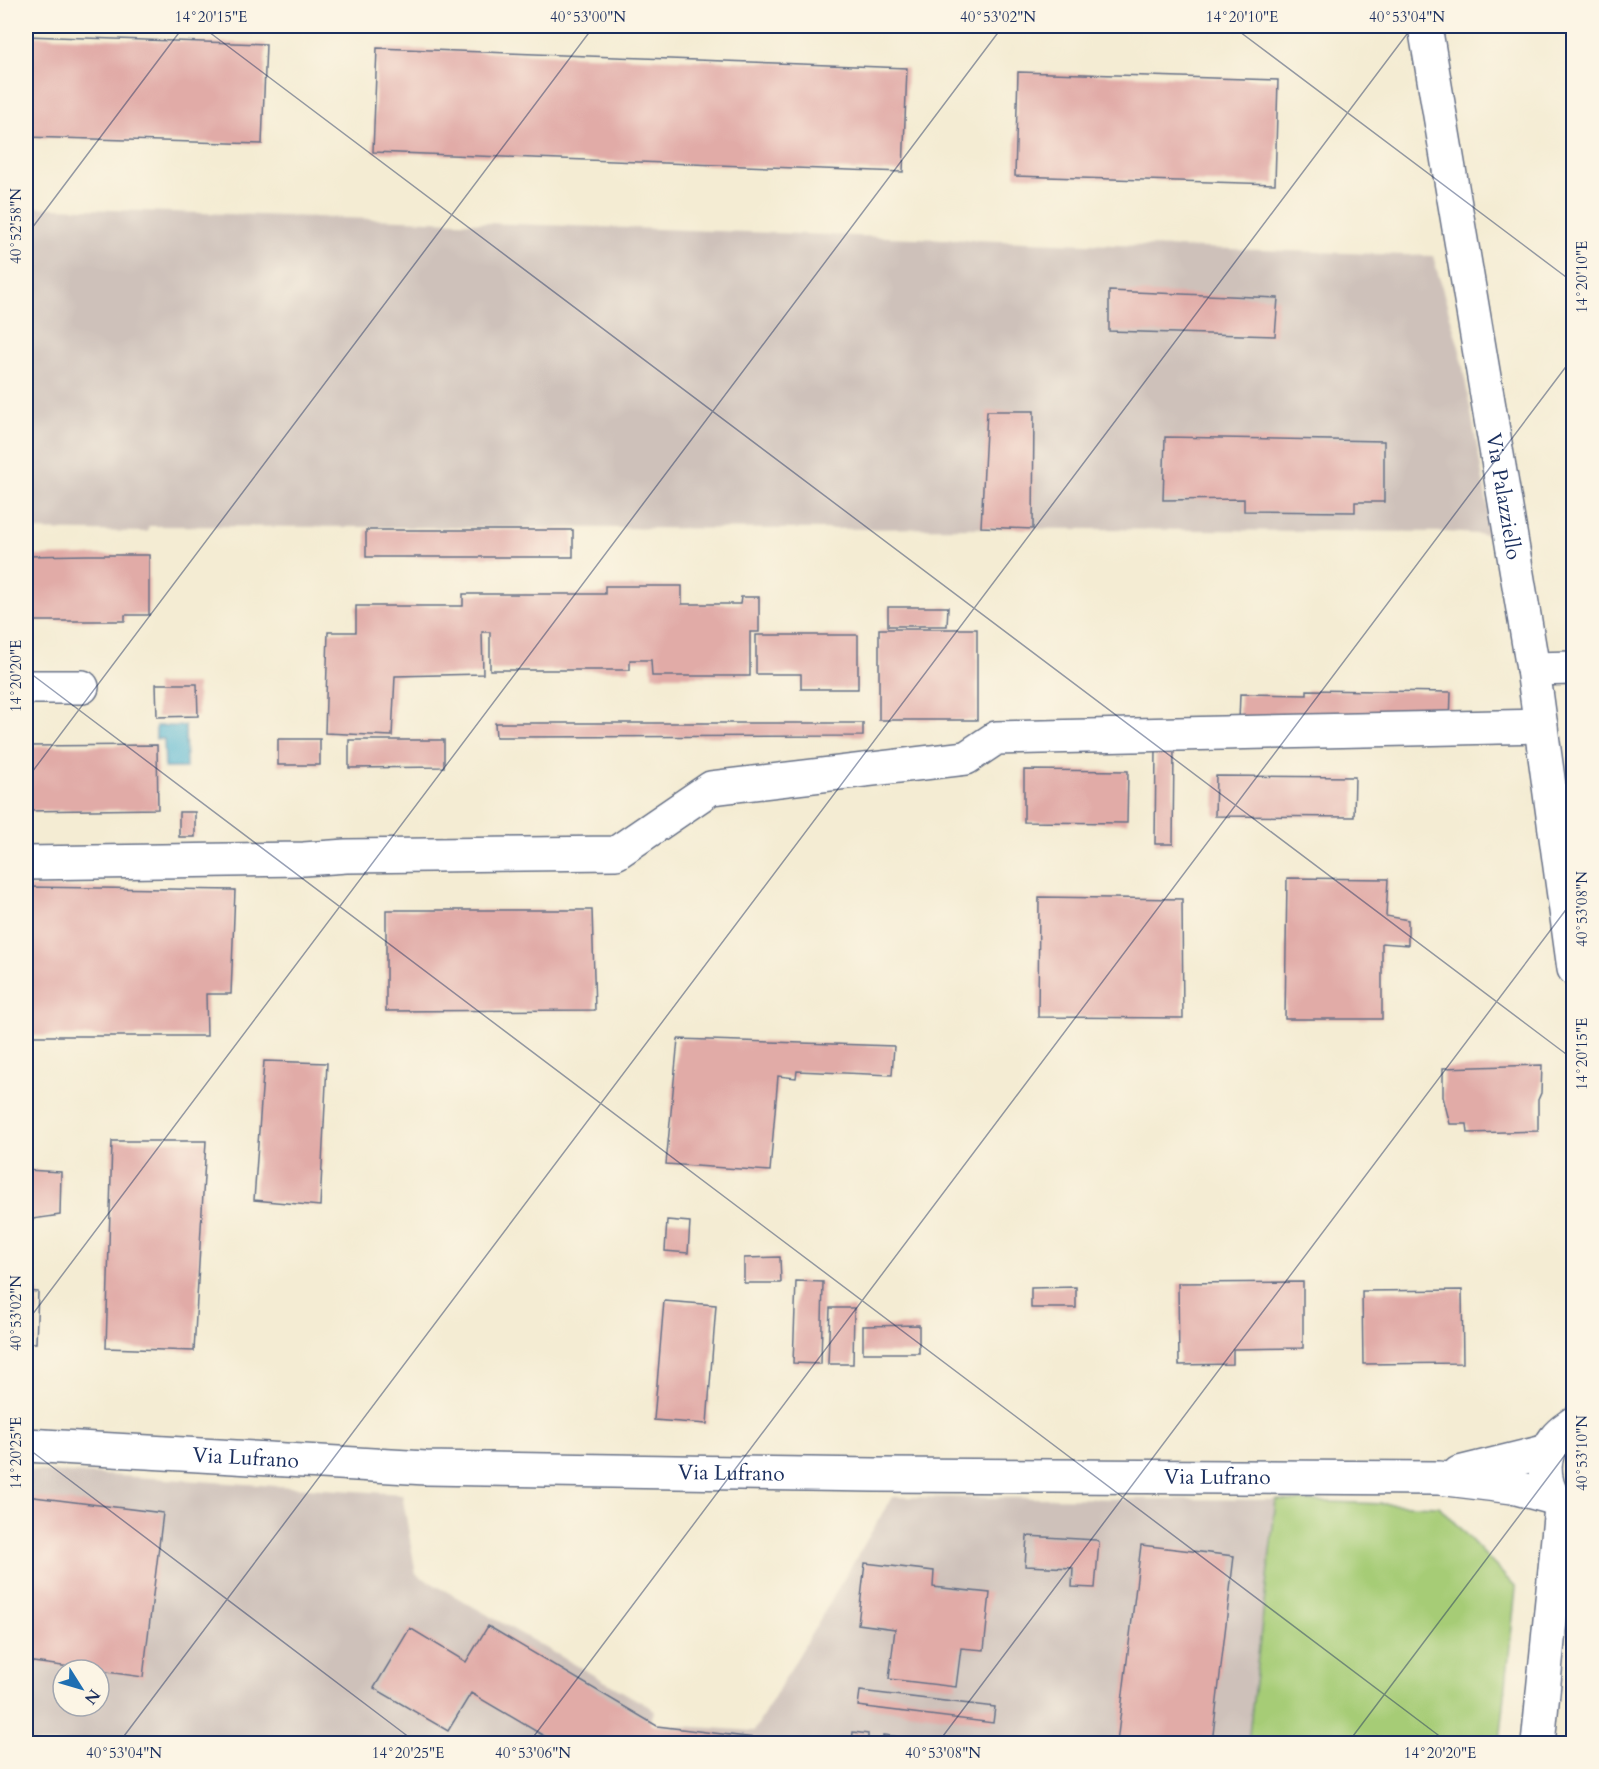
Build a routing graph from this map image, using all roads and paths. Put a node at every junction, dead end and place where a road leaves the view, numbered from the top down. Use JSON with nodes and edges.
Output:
{"nodes":[{"id":1,"x":1425,"y":26,"type":"edge"},
{"id":2,"x":1574,"y":668,"type":"edge"},
{"id":3,"x":1533,"y":669,"type":"junction"},
{"id":4,"x":26,"y":687,"type":"edge"},
{"id":5,"x":82,"y":687,"type":"dead end"},
{"id":6,"x":1540,"y":726,"type":"junction"},
{"id":7,"x":26,"y":863,"type":"edge"},
{"id":8,"x":1574,"y":969,"type":"edge"},
{"id":9,"x":1574,"y":1395,"type":"edge"},
{"id":10,"x":1561,"y":1436,"type":"edge"},
{"id":11,"x":26,"y":1445,"type":"edge"},
{"id":12,"x":1438,"y":1478,"type":"junction"},
{"id":13,"x":1563,"y":1507,"type":"edge"},
{"id":14,"x":1538,"y":1743,"type":"edge"}],
"edges":[{"from":1,"to":3,"type":"street","name":"Via Palazziello"},
{"from":2,"to":3,"type":"street"},
{"from":3,"to":6,"type":"street","name":"Via Palazziello"},
{"from":4,"to":5,"type":"street"},
{"from":6,"to":7,"type":"street"},
{"from":6,"to":8,"type":"street","name":"Via Palazziello"},
{"from":9,"to":10,"type":"street"},
{"from":10,"to":12,"type":"street","name":"Via Lufrano"},
{"from":10,"to":13,"type":"street"},
{"from":11,"to":12,"type":"street","name":"Via Lufrano"},
{"from":12,"to":13,"type":"street","name":"Via Lufrano"},
{"from":13,"to":14,"type":"street"}]}
